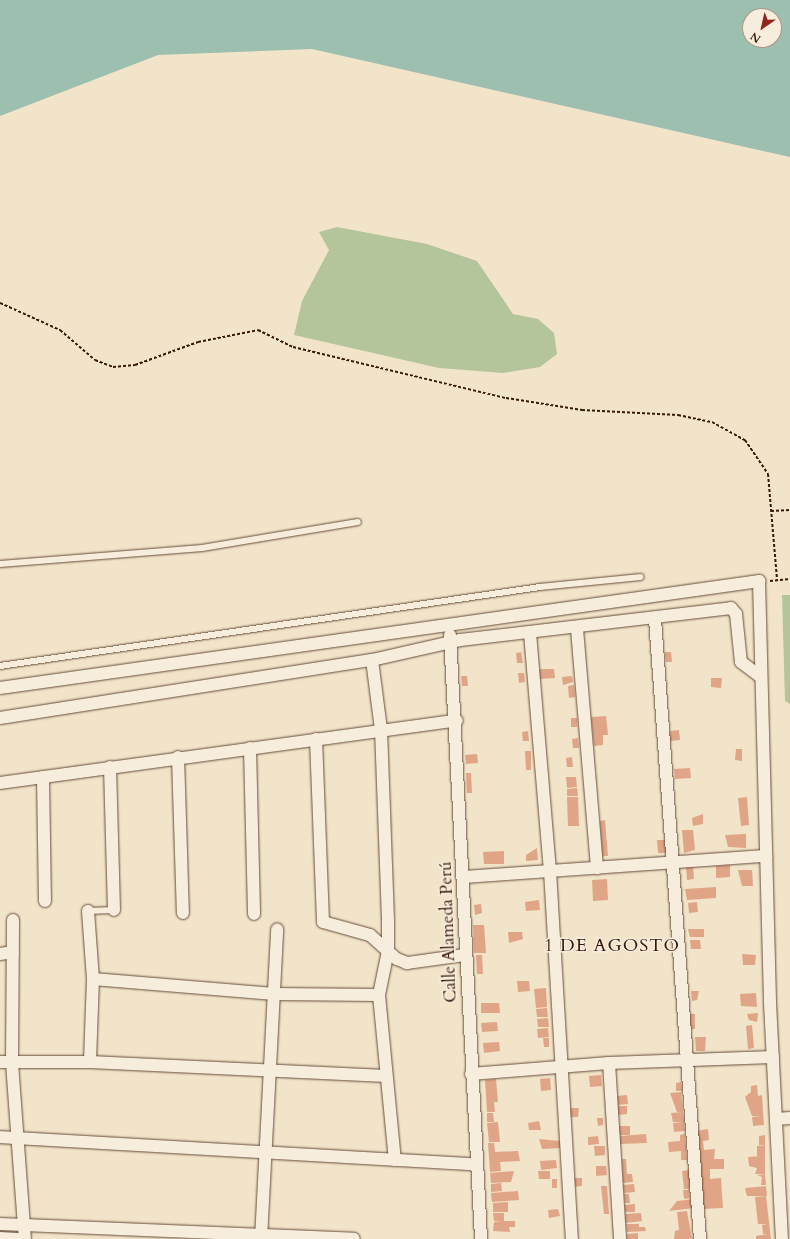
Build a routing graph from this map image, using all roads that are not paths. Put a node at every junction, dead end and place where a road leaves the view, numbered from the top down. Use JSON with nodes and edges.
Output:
{"nodes":[{"id":1,"x":358,"y":522,"type":"dead end"},
{"id":2,"x":0,"y":564,"type":"edge"},
{"id":3,"x":641,"y":577,"type":"dead end"},
{"id":4,"x":654,"y":619,"type":"junction"},
{"id":5,"x":452,"y":624,"type":"junction"},
{"id":6,"x":577,"y":629,"type":"junction"},
{"id":7,"x":530,"y":633,"type":"junction"},
{"id":8,"x":448,"y":643,"type":"junction"},
{"id":9,"x":372,"y":660,"type":"junction"},
{"id":10,"x":0,"y":666,"type":"edge"},
{"id":11,"x":761,"y":677,"type":"junction"},
{"id":12,"x":0,"y":688,"type":"edge"},
{"id":13,"x":0,"y":718,"type":"edge"},
{"id":14,"x":457,"y":720,"type":"junction"},
{"id":15,"x":381,"y":729,"type":"junction"},
{"id":16,"x":316,"y":739,"type":"junction"},
{"id":17,"x":250,"y":748,"type":"junction"},
{"id":18,"x":178,"y":757,"type":"junction"},
{"id":19,"x":110,"y":767,"type":"junction"},
{"id":20,"x":43,"y":777,"type":"junction"},
{"id":21,"x":0,"y":783,"type":"edge"},
{"id":22,"x":766,"y":856,"type":"junction"},
{"id":23,"x":674,"y":862,"type":"junction"},
{"id":24,"x":597,"y":868,"type":"junction"},
{"id":25,"x":550,"y":871,"type":"junction"},
{"id":26,"x":463,"y":877,"type":"junction"},
{"id":27,"x":45,"y":901,"type":"dead end"},
{"id":28,"x":114,"y":910,"type":"joint"},
{"id":29,"x":88,"y":911,"type":"joint"},
{"id":30,"x":183,"y":913,"type":"dead end"},
{"id":31,"x":254,"y":914,"type":"dead end"},
{"id":32,"x":13,"y":920,"type":"dead end"},
{"id":33,"x":277,"y":929,"type":"dead end"},
{"id":34,"x":388,"y":951,"type":"junction"},
{"id":35,"x":13,"y":952,"type":"junction"},
{"id":36,"x":0,"y":954,"type":"edge"},
{"id":37,"x":465,"y":955,"type":"junction"},
{"id":38,"x":93,"y":979,"type":"junction"},
{"id":39,"x":274,"y":994,"type":"junction"},
{"id":40,"x":379,"y":995,"type":"junction"},
{"id":41,"x":773,"y":1057,"type":"junction"},
{"id":42,"x":688,"y":1059,"type":"junction"},
{"id":43,"x":6,"y":1062,"type":"edge"},
{"id":44,"x":90,"y":1062,"type":"junction"},
{"id":45,"x":609,"y":1063,"type":"junction"},
{"id":46,"x":561,"y":1068,"type":"junction"},
{"id":47,"x":270,"y":1070,"type":"junction"},
{"id":48,"x":471,"y":1074,"type":"junction"},
{"id":49,"x":386,"y":1076,"type":"junction"},
{"id":50,"x":790,"y":1118,"type":"edge"},
{"id":51,"x":776,"y":1119,"type":"junction"},
{"id":52,"x":0,"y":1137,"type":"edge"},
{"id":53,"x":19,"y":1137,"type":"junction"},
{"id":54,"x":268,"y":1153,"type":"junction"},
{"id":55,"x":395,"y":1160,"type":"junction"},
{"id":56,"x":475,"y":1164,"type":"junction"},
{"id":57,"x":0,"y":1224,"type":"edge"},
{"id":58,"x":24,"y":1226,"type":"junction"},
{"id":59,"x":262,"y":1236,"type":"edge"},
{"id":60,"x":0,"y":1238,"type":"edge"},
{"id":61,"x":17,"y":1239,"type":"edge"},
{"id":62,"x":25,"y":1239,"type":"edge"},
{"id":63,"x":354,"y":1239,"type":"edge"},
{"id":64,"x":481,"y":1239,"type":"edge"},
{"id":65,"x":572,"y":1239,"type":"edge"},
{"id":66,"x":620,"y":1239,"type":"edge"},
{"id":67,"x":700,"y":1239,"type":"edge"},
{"id":68,"x":782,"y":1239,"type":"edge"}],
"edges":[{"from":1,"to":2,"type":"lane"},
{"from":3,"to":10,"type":"lane"},
{"from":4,"to":6,"type":"street"},
{"from":4,"to":11,"type":"street"},
{"from":4,"to":23,"type":"street"},
{"from":5,"to":8,"type":"street","name":"Calle Alameda Perú"},
{"from":5,"to":11,"type":"street"},
{"from":5,"to":12,"type":"street"},
{"from":6,"to":7,"type":"street"},
{"from":6,"to":24,"type":"street"},
{"from":7,"to":8,"type":"street"},
{"from":7,"to":25,"type":"street"},
{"from":8,"to":9,"type":"street"},
{"from":8,"to":14,"type":"street","name":"Calle Alameda Perú"},
{"from":9,"to":13,"type":"street"},
{"from":9,"to":15,"type":"street"},
{"from":11,"to":22,"type":"street"},
{"from":14,"to":15,"type":"street"},
{"from":14,"to":26,"type":"street","name":"Calle Alameda Perú"},
{"from":15,"to":16,"type":"street"},
{"from":15,"to":34,"type":"street"},
{"from":16,"to":17,"type":"street"},
{"from":16,"to":34,"type":"street"},
{"from":17,"to":18,"type":"street"},
{"from":17,"to":31,"type":"street"},
{"from":18,"to":19,"type":"street"},
{"from":18,"to":30,"type":"street"},
{"from":19,"to":20,"type":"street"},
{"from":19,"to":28,"type":"street"},
{"from":20,"to":21,"type":"street"},
{"from":20,"to":27,"type":"street"},
{"from":22,"to":23,"type":"street"},
{"from":22,"to":41,"type":"street"},
{"from":23,"to":24,"type":"street"},
{"from":23,"to":42,"type":"street"},
{"from":24,"to":25,"type":"street"},
{"from":25,"to":26,"type":"street"},
{"from":25,"to":46,"type":"street"},
{"from":26,"to":37,"type":"street","name":"Calle Alameda Perú"},
{"from":28,"to":29,"type":"lane"},
{"from":29,"to":38,"type":"street"},
{"from":32,"to":35,"type":"street"},
{"from":33,"to":39,"type":"street"},
{"from":34,"to":37,"type":"street"},
{"from":34,"to":40,"type":"street"},
{"from":35,"to":36,"type":"street"},
{"from":35,"to":43,"type":"street"},
{"from":37,"to":48,"type":"street","name":"Calle Alameda Perú"},
{"from":38,"to":39,"type":"street"},
{"from":38,"to":44,"type":"street"},
{"from":39,"to":40,"type":"street"},
{"from":39,"to":47,"type":"street"},
{"from":40,"to":49,"type":"street"},
{"from":41,"to":42,"type":"street"},
{"from":41,"to":51,"type":"street"},
{"from":42,"to":45,"type":"street"},
{"from":42,"to":67,"type":"street"},
{"from":43,"to":44,"type":"street"},
{"from":43,"to":53,"type":"street"},
{"from":44,"to":47,"type":"street"},
{"from":45,"to":46,"type":"street"},
{"from":45,"to":66,"type":"street"},
{"from":46,"to":48,"type":"street"},
{"from":46,"to":65,"type":"street"},
{"from":47,"to":49,"type":"street"},
{"from":47,"to":54,"type":"street"},
{"from":48,"to":56,"type":"street","name":"Calle Alameda Perú"},
{"from":49,"to":55,"type":"street"},
{"from":50,"to":51,"type":"street"},
{"from":51,"to":68,"type":"street"},
{"from":52,"to":53,"type":"street"},
{"from":53,"to":54,"type":"street"},
{"from":53,"to":58,"type":"street"},
{"from":54,"to":55,"type":"street"},
{"from":54,"to":59,"type":"street"},
{"from":55,"to":56,"type":"street"},
{"from":56,"to":64,"type":"street","name":"Calle Alameda Perú"},
{"from":57,"to":58,"type":"street"},
{"from":58,"to":59,"type":"street"},
{"from":58,"to":62,"type":"street"},
{"from":59,"to":63,"type":"street"},
{"from":60,"to":61,"type":"street"}]}
